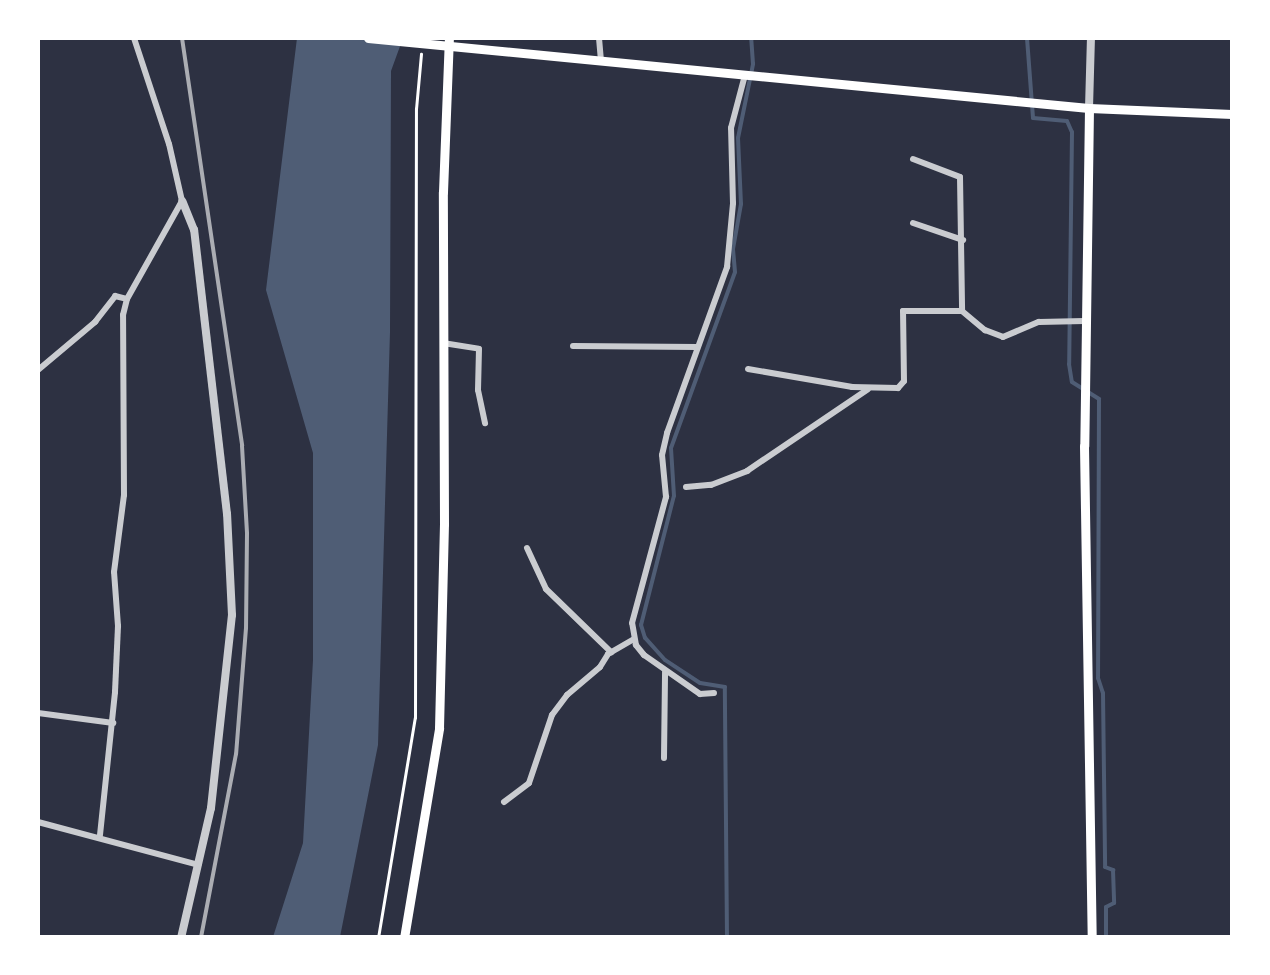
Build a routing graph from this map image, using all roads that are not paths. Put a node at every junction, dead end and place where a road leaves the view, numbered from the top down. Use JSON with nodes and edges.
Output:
{"nodes":[{"id":1,"x":134,"y":38,"type":"edge"},
{"id":2,"x":368,"y":38,"type":"edge"},
{"id":3,"x":599,"y":38,"type":"edge"},
{"id":4,"x":1091,"y":38,"type":"edge"},
{"id":5,"x":448,"y":41,"type":"edge"},
{"id":6,"x":601,"y":62,"type":"junction"},
{"id":7,"x":744,"y":75,"type":"junction"},
{"id":8,"x":1089,"y":108,"type":"junction"},
{"id":9,"x":1232,"y":114,"type":"edge"},
{"id":10,"x":913,"y":158,"type":"dead end"},
{"id":11,"x":182,"y":201,"type":"junction"},
{"id":12,"x":913,"y":222,"type":"dead end"},
{"id":13,"x":962,"y":240,"type":"junction"},
{"id":14,"x":128,"y":299,"type":"junction"},
{"id":15,"x":962,"y":311,"type":"junction"},
{"id":16,"x":1084,"y":321,"type":"junction"},
{"id":17,"x":444,"y":343,"type":"junction"},
{"id":18,"x":572,"y":346,"type":"dead end"},
{"id":19,"x":697,"y":347,"type":"junction"},
{"id":20,"x":748,"y":369,"type":"dead end"},
{"id":21,"x":38,"y":370,"type":"edge"},
{"id":22,"x":869,"y":388,"type":"junction"},
{"id":23,"x":485,"y":423,"type":"dead end"},
{"id":24,"x":686,"y":488,"type":"dead end"},
{"id":25,"x":527,"y":548,"type":"dead end"},
{"id":26,"x":634,"y":639,"type":"junction"},
{"id":27,"x":611,"y":652,"type":"junction"},
{"id":28,"x":665,"y":670,"type":"junction"},
{"id":29,"x":714,"y":693,"type":"dead end"},
{"id":30,"x":38,"y":713,"type":"edge"},
{"id":31,"x":113,"y":723,"type":"junction"},
{"id":32,"x":664,"y":758,"type":"dead end"},
{"id":33,"x":504,"y":802,"type":"dead end"},
{"id":34,"x":38,"y":822,"type":"edge"},
{"id":35,"x":100,"y":835,"type":"junction"},
{"id":36,"x":198,"y":864,"type":"junction"},
{"id":37,"x":181,"y":938,"type":"edge"},
{"id":38,"x":404,"y":938,"type":"edge"},
{"id":39,"x":1092,"y":938,"type":"edge"}],
"edges":[{"from":1,"to":11,"type":"street"},
{"from":2,"to":5,"type":"main road"},
{"from":3,"to":6,"type":"street"},
{"from":4,"to":8,"type":"street"},
{"from":5,"to":6,"type":"main road"},
{"from":5,"to":17,"type":"main road"},
{"from":6,"to":7,"type":"main road"},
{"from":7,"to":8,"type":"main road"},
{"from":7,"to":19,"type":"street"},
{"from":8,"to":9,"type":"main road"},
{"from":8,"to":16,"type":"main road"},
{"from":10,"to":13,"type":"street"},
{"from":11,"to":14,"type":"street"},
{"from":11,"to":36,"type":"street"},
{"from":12,"to":13,"type":"street"},
{"from":13,"to":15,"type":"street"},
{"from":14,"to":21,"type":"street"},
{"from":14,"to":31,"type":"street"},
{"from":15,"to":16,"type":"street"},
{"from":15,"to":22,"type":"street"},
{"from":16,"to":39,"type":"main road"},
{"from":17,"to":23,"type":"street"},
{"from":17,"to":38,"type":"main road"},
{"from":18,"to":19,"type":"street"},
{"from":19,"to":26,"type":"street"},
{"from":20,"to":22,"type":"street"},
{"from":22,"to":24,"type":"street"},
{"from":25,"to":27,"type":"street"},
{"from":26,"to":27,"type":"street"},
{"from":26,"to":28,"type":"street"},
{"from":27,"to":33,"type":"street"},
{"from":28,"to":29,"type":"street"},
{"from":28,"to":32,"type":"street"},
{"from":30,"to":31,"type":"street"},
{"from":31,"to":35,"type":"street"},
{"from":34,"to":35,"type":"street"},
{"from":35,"to":36,"type":"street"},
{"from":36,"to":37,"type":"street"}]}
